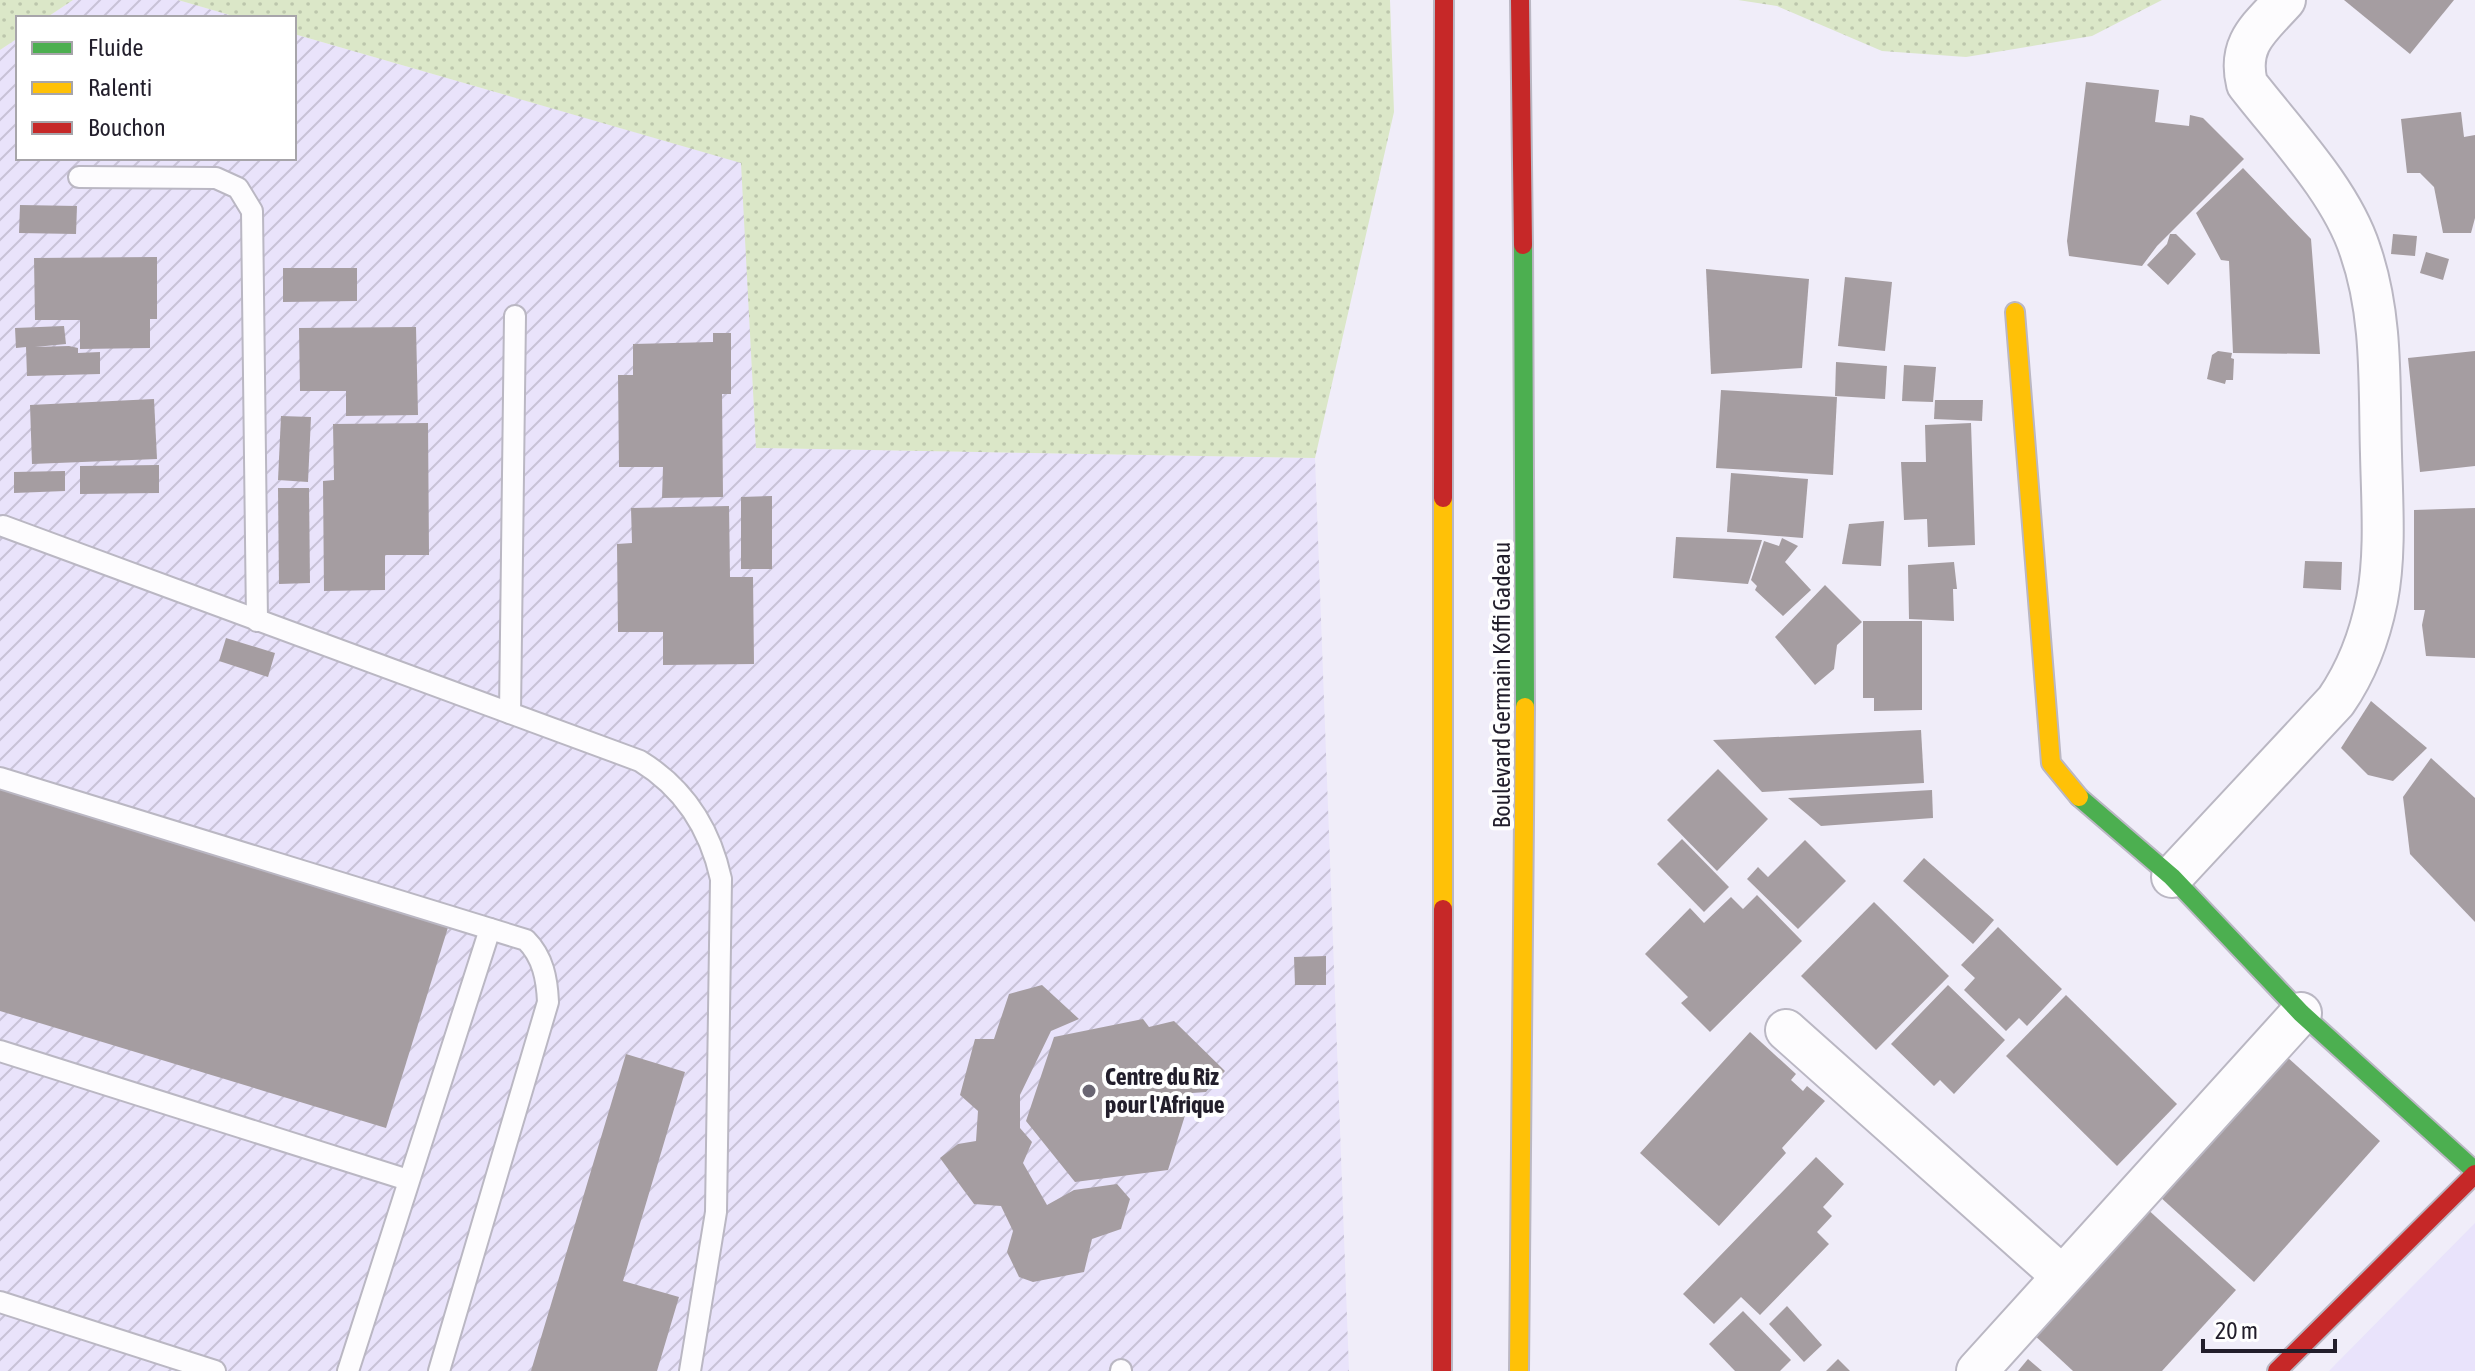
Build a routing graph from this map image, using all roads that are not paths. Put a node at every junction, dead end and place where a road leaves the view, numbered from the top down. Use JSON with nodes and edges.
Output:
{"nodes":[{"id":1,"x":1444,"y":0,"type":"edge"},
{"id":2,"x":1520,"y":0,"type":"edge"},
{"id":3,"x":2285,"y":0,"type":"edge"},
{"id":4,"x":79,"y":177,"type":"dead end"},
{"id":5,"x":2015,"y":312,"type":"dead end"},
{"id":6,"x":515,"y":316,"type":"dead end"},
{"id":7,"x":3,"y":526,"type":"dead end"},
{"id":8,"x":257,"y":621,"type":"junction"},
{"id":9,"x":510,"y":713,"type":"junction"},
{"id":10,"x":0,"y":778,"type":"edge"},
{"id":11,"x":2172,"y":877,"type":"junction"},
{"id":12,"x":490,"y":929,"type":"junction"},
{"id":13,"x":2301,"y":1013,"type":"junction"},
{"id":14,"x":1786,"y":1030,"type":"dead end"},
{"id":15,"x":0,"y":1051,"type":"edge"},
{"id":16,"x":2475,"y":1173,"type":"edge"},
{"id":17,"x":408,"y":1180,"type":"junction"},
{"id":18,"x":2062,"y":1276,"type":"junction"},
{"id":19,"x":0,"y":1302,"type":"edge"},
{"id":20,"x":215,"y":1371,"type":"edge"},
{"id":21,"x":348,"y":1371,"type":"edge"},
{"id":22,"x":439,"y":1371,"type":"edge"},
{"id":23,"x":690,"y":1371,"type":"edge"},
{"id":24,"x":1442,"y":1371,"type":"edge"},
{"id":25,"x":1519,"y":1371,"type":"edge"},
{"id":26,"x":1977,"y":1371,"type":"edge"},
{"id":27,"x":2277,"y":1371,"type":"edge"}],
"edges":[{"from":1,"to":24,"type":"main road"},
{"from":2,"to":25,"type":"main road","name":"Boulevard Germain Koffi Gadeau"},
{"from":3,"to":11,"type":"street"},
{"from":4,"to":8,"type":"lane"},
{"from":5,"to":11,"type":"main road"},
{"from":6,"to":9,"type":"lane"},
{"from":7,"to":8,"type":"lane"},
{"from":8,"to":9,"type":"lane"},
{"from":9,"to":23,"type":"lane"},
{"from":10,"to":12,"type":"lane"},
{"from":11,"to":13,"type":"main road"},
{"from":12,"to":17,"type":"lane"},
{"from":12,"to":22,"type":"lane"},
{"from":13,"to":16,"type":"main road"},
{"from":13,"to":18,"type":"street"},
{"from":14,"to":18,"type":"street"},
{"from":15,"to":17,"type":"lane"},
{"from":16,"to":27,"type":"main road"},
{"from":17,"to":21,"type":"lane"},
{"from":18,"to":26,"type":"street"},
{"from":19,"to":20,"type":"lane"}]}
